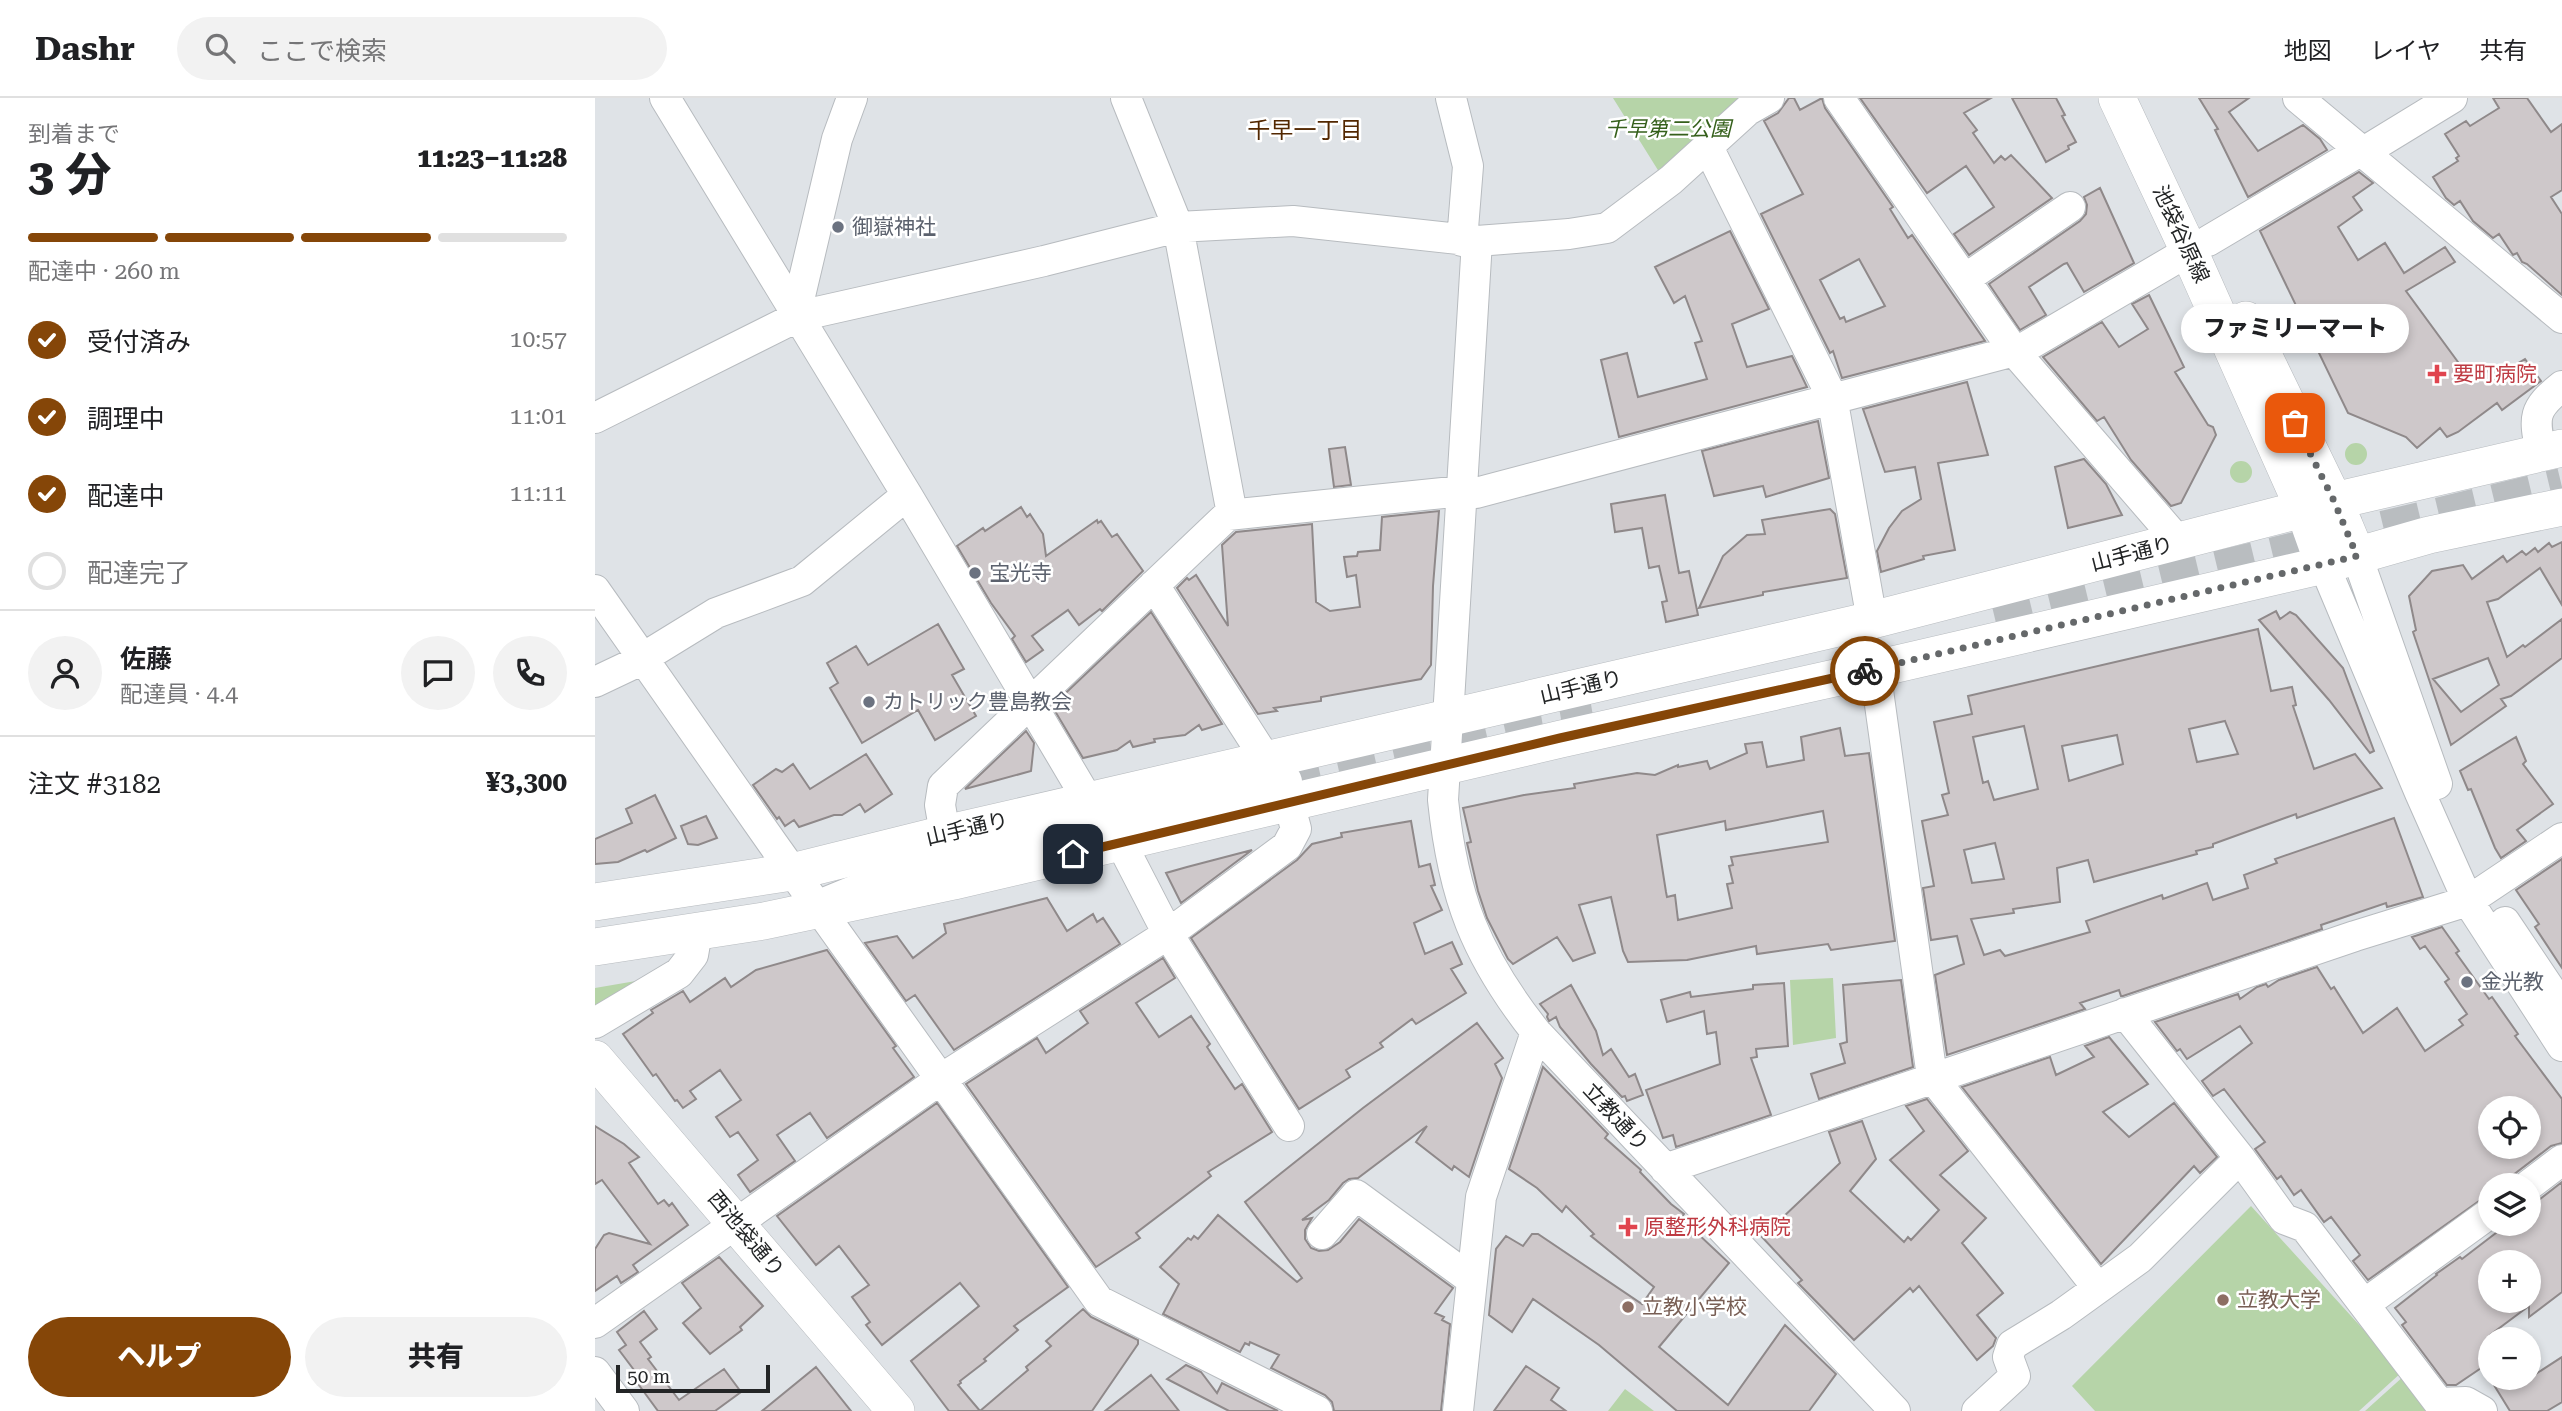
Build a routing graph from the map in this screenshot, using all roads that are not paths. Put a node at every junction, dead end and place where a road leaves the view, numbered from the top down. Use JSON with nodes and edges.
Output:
{"nodes":[{"id":1,"x":665,"y":98,"type":"edge"},
{"id":2,"x":852,"y":98,"type":"edge"},
{"id":3,"x":1126,"y":98,"type":"edge"},
{"id":4,"x":1451,"y":98,"type":"edge"},
{"id":5,"x":1769,"y":98,"type":"edge"},
{"id":6,"x":1839,"y":98,"type":"edge"},
{"id":7,"x":2117,"y":98,"type":"edge"},
{"id":8,"x":2141,"y":98,"type":"edge"},
{"id":9,"x":2298,"y":98,"type":"edge"},
{"id":10,"x":2452,"y":98,"type":"edge"},
{"id":11,"x":1708,"y":146,"type":"junction"},
{"id":12,"x":2361,"y":152,"type":"junction"},
{"id":13,"x":2070,"y":207,"type":"dead end"},
{"id":14,"x":1178,"y":227,"type":"junction"},
{"id":15,"x":1469,"y":241,"type":"junction"},
{"id":16,"x":2198,"y":246,"type":"junction"},
{"id":17,"x":1965,"y":279,"type":"junction"},
{"id":18,"x":799,"y":316,"type":"junction"},
{"id":19,"x":2562,"y":318,"type":"edge"},
{"id":20,"x":2014,"y":351,"type":"junction"},
{"id":21,"x":2562,"y":386,"type":"edge"},
{"id":22,"x":1832,"y":397,"type":"junction"},
{"id":23,"x":595,"y":418,"type":"edge"},
{"id":24,"x":2551,"y":451,"type":"edge"},
{"id":25,"x":1461,"y":493,"type":"junction"},
{"id":26,"x":907,"y":495,"type":"junction"},
{"id":27,"x":2319,"y":505,"type":"junction"},
{"id":28,"x":2562,"y":507,"type":"edge"},
{"id":29,"x":1232,"y":513,"type":"junction"},
{"id":30,"x":2179,"y":542,"type":"junction"},
{"id":31,"x":2341,"y":561,"type":"junction"},
{"id":32,"x":1154,"y":585,"type":"junction"},
{"id":33,"x":595,"y":590,"type":"edge"},
{"id":34,"x":1872,"y":620,"type":"junction"},
{"id":35,"x":643,"y":658,"type":"junction"},
{"id":36,"x":1875,"y":669,"type":"junction"},
{"id":37,"x":595,"y":682,"type":"edge"},
{"id":38,"x":1553,"y":693,"type":"junction"},
{"id":39,"x":1030,"y":703,"type":"junction"},
{"id":40,"x":1448,"y":717,"type":"junction"},
{"id":41,"x":1560,"y":738,"type":"junction"},
{"id":42,"x":1445,"y":766,"type":"junction"},
{"id":43,"x":1280,"y":782,"type":"junction"},
{"id":44,"x":1089,"y":802,"type":"junction"},
{"id":45,"x":945,"y":834,"type":"junction"},
{"id":46,"x":2562,"y":838,"type":"edge"},
{"id":47,"x":1121,"y":843,"type":"junction"},
{"id":48,"x":792,"y":872,"type":"junction"},
{"id":49,"x":2477,"y":896,"type":"junction"},
{"id":50,"x":595,"y":902,"type":"edge"},
{"id":51,"x":823,"y":907,"type":"junction"},
{"id":52,"x":697,"y":932,"type":"junction"},
{"id":53,"x":1168,"y":934,"type":"junction"},
{"id":54,"x":595,"y":947,"type":"edge"},
{"id":55,"x":2562,"y":1007,"type":"edge"},
{"id":56,"x":2125,"y":1013,"type":"junction"},
{"id":57,"x":595,"y":1023,"type":"edge"},
{"id":58,"x":1536,"y":1032,"type":"junction"},
{"id":59,"x":2562,"y":1046,"type":"edge"},
{"id":60,"x":595,"y":1059,"type":"edge"},
{"id":61,"x":1932,"y":1077,"type":"junction"},
{"id":62,"x":941,"y":1079,"type":"junction"},
{"id":63,"x":1289,"y":1126,"type":"dead end"},
{"id":64,"x":2240,"y":1158,"type":"junction"},
{"id":65,"x":2562,"y":1160,"type":"edge"},
{"id":66,"x":1665,"y":1169,"type":"junction"},
{"id":67,"x":2541,"y":1176,"type":"edge"},
{"id":68,"x":2478,"y":1222,"type":"edge"},
{"id":69,"x":737,"y":1224,"type":"junction"},
{"id":70,"x":1322,"y":1234,"type":"dead end"},
{"id":71,"x":1472,"y":1280,"type":"junction"},
{"id":72,"x":2098,"y":1287,"type":"junction"},
{"id":73,"x":2365,"y":1303,"type":"junction"},
{"id":74,"x":595,"y":1323,"type":"edge"},
{"id":75,"x":595,"y":1372,"type":"edge"},
{"id":76,"x":624,"y":1411,"type":"edge"},
{"id":77,"x":896,"y":1411,"type":"edge"},
{"id":78,"x":1317,"y":1411,"type":"edge"},
{"id":79,"x":1458,"y":1411,"type":"edge"},
{"id":80,"x":1895,"y":1411,"type":"edge"},
{"id":81,"x":1977,"y":1411,"type":"edge"},
{"id":82,"x":2482,"y":1411,"type":"edge"}],
"edges":[{"from":1,"to":18,"type":"street"},
{"from":2,"to":18,"type":"street"},
{"from":3,"to":14,"type":"street"},
{"from":4,"to":15,"type":"street","name":"立教通り"},
{"from":5,"to":11,"type":"street"},
{"from":6,"to":17,"type":"street"},
{"from":7,"to":16,"type":"main road","name":"池袋谷原線"},
{"from":8,"to":16,"type":"main road","name":"池袋谷原線"},
{"from":9,"to":12,"type":"street"},
{"from":10,"to":12,"type":"street"},
{"from":11,"to":15,"type":"street"},
{"from":11,"to":22,"type":"street"},
{"from":12,"to":16,"type":"street"},
{"from":12,"to":19,"type":"street"},
{"from":13,"to":17,"type":"street"},
{"from":14,"to":15,"type":"street"},
{"from":14,"to":18,"type":"street"},
{"from":14,"to":29,"type":"street"},
{"from":15,"to":25,"type":"street","name":"立教通り"},
{"from":16,"to":20,"type":"street"},
{"from":16,"to":27,"type":"main road","name":"池袋谷原線"},
{"from":17,"to":20,"type":"street"},
{"from":18,"to":23,"type":"street"},
{"from":18,"to":26,"type":"street"},
{"from":20,"to":22,"type":"street"},
{"from":20,"to":30,"type":"street"},
{"from":21,"to":24,"type":"street"},
{"from":22,"to":25,"type":"street"},
{"from":22,"to":34,"type":"street"},
{"from":24,"to":27,"type":"main road","name":"山手通り"},
{"from":25,"to":29,"type":"street"},
{"from":25,"to":40,"type":"street","name":"立教通り"},
{"from":26,"to":35,"type":"street"},
{"from":26,"to":39,"type":"street"},
{"from":27,"to":30,"type":"main road","name":"山手通り"},
{"from":27,"to":31,"type":"main road","name":"池袋谷原線"},
{"from":28,"to":31,"type":"main road","name":"山手通り"},
{"from":29,"to":32,"type":"street"},
{"from":30,"to":34,"type":"main road","name":"山手通り"},
{"from":31,"to":36,"type":"main road","name":"山手通り"},
{"from":31,"to":49,"type":"street"},
{"from":32,"to":39,"type":"street"},
{"from":32,"to":43,"type":"street"},
{"from":33,"to":35,"type":"street"},
{"from":34,"to":38,"type":"main road","name":"山手通り"},
{"from":35,"to":37,"type":"street"},
{"from":35,"to":48,"type":"street"},
{"from":36,"to":41,"type":"main road","name":"山手通り"},
{"from":36,"to":61,"type":"street"},
{"from":38,"to":40,"type":"main road","name":"山手通り"},
{"from":38,"to":41,"type":"main road"},
{"from":39,"to":44,"type":"street"},
{"from":39,"to":45,"type":"street"},
{"from":40,"to":42,"type":"street","name":"立教通り"},
{"from":40,"to":43,"type":"main road","name":"山手通り"},
{"from":41,"to":42,"type":"main road","name":"山手通り"},
{"from":42,"to":43,"type":"main road","name":"山手通り"},
{"from":42,"to":58,"type":"street","name":"立教通り"},
{"from":43,"to":44,"type":"main road","name":"山手通り"},
{"from":43,"to":47,"type":"main road","name":"山手通り"},
{"from":43,"to":51,"type":"highway"},
{"from":43,"to":53,"type":"street"},
{"from":44,"to":45,"type":"main road","name":"山手通り"},
{"from":45,"to":48,"type":"main road","name":"山手通り"},
{"from":46,"to":49,"type":"street"},
{"from":47,"to":51,"type":"main road","name":"山手通り"},
{"from":47,"to":53,"type":"street"},
{"from":48,"to":50,"type":"main road","name":"山手通り"},
{"from":48,"to":51,"type":"street"},
{"from":49,"to":55,"type":"street"},
{"from":49,"to":56,"type":"street"},
{"from":49,"to":59,"type":"street"},
{"from":51,"to":52,"type":"main road","name":"山手通り"},
{"from":51,"to":62,"type":"street"},
{"from":52,"to":54,"type":"main road","name":"山手通り"},
{"from":52,"to":57,"type":"street"},
{"from":53,"to":62,"type":"street"},
{"from":53,"to":63,"type":"street"},
{"from":56,"to":61,"type":"street"},
{"from":56,"to":64,"type":"street"},
{"from":58,"to":66,"type":"street","name":"立教通り"},
{"from":58,"to":71,"type":"street"},
{"from":60,"to":69,"type":"main road","name":"西池袋通り"},
{"from":61,"to":66,"type":"street"},
{"from":61,"to":72,"type":"street"},
{"from":62,"to":69,"type":"street"},
{"from":62,"to":78,"type":"street"},
{"from":64,"to":72,"type":"street"},
{"from":64,"to":73,"type":"street"},
{"from":65,"to":67,"type":"street"},
{"from":66,"to":80,"type":"street","name":"立教通り"},
{"from":68,"to":73,"type":"street"},
{"from":69,"to":74,"type":"street"},
{"from":69,"to":77,"type":"main road","name":"西池袋通り"},
{"from":70,"to":71,"type":"street"},
{"from":71,"to":79,"type":"street"},
{"from":72,"to":81,"type":"street"},
{"from":73,"to":82,"type":"street"},
{"from":75,"to":76,"type":"street"}]}
